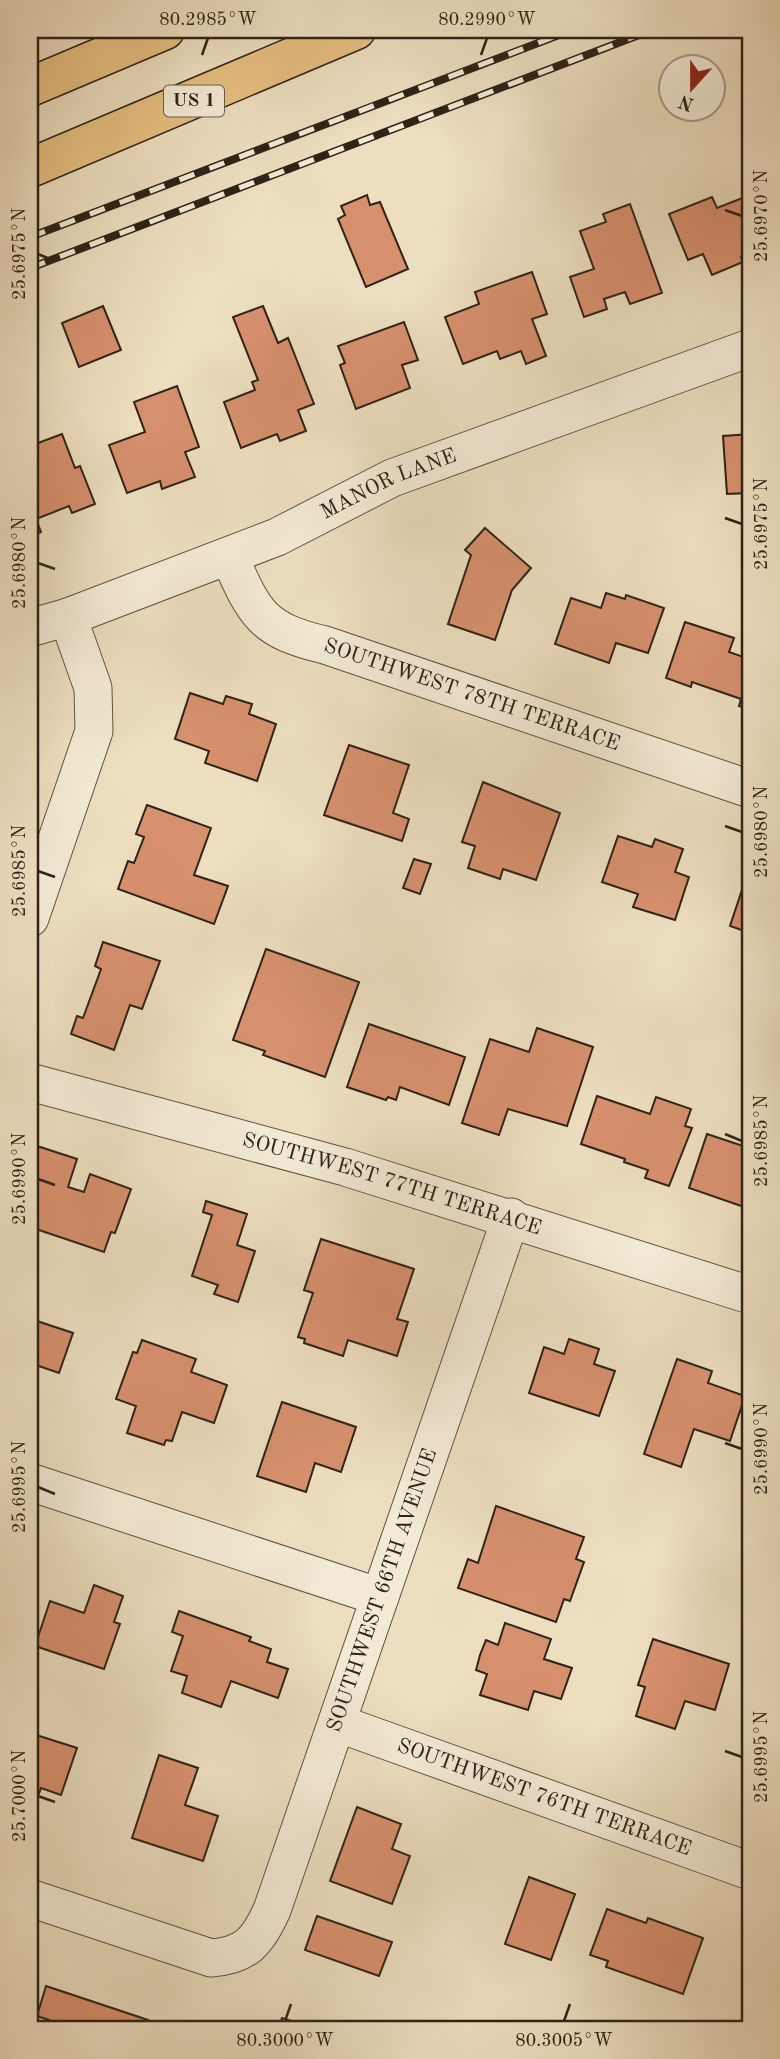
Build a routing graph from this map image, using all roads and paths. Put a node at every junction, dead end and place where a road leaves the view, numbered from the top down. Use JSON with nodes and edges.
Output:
{"nodes":[{"id":1,"x":165,"y":30,"type":"edge"},
{"id":2,"x":356,"y":30,"type":"edge"},
{"id":3,"x":30,"y":87,"type":"edge"},
{"id":4,"x":30,"y":168,"type":"edge"},
{"id":5,"x":750,"y":348,"type":"edge"},
{"id":6,"x":229,"y":556,"type":"junction"},
{"id":7,"x":68,"y":617,"type":"junction"},
{"id":8,"x":30,"y":628,"type":"edge"},
{"id":9,"x":750,"y":789,"type":"edge"},
{"id":10,"x":30,"y":918,"type":"edge"},
{"id":11,"x":30,"y":1082,"type":"edge"},
{"id":12,"x":511,"y":1217,"type":"junction"},
{"id":13,"x":750,"y":1295,"type":"edge"},
{"id":14,"x":30,"y":1482,"type":"edge"},
{"id":15,"x":380,"y":1597,"type":"junction"},
{"id":16,"x":337,"y":1723,"type":"junction"},
{"id":17,"x":750,"y":1871,"type":"edge"},
{"id":18,"x":30,"y":1898,"type":"edge"}],
"edges":[{"from":1,"to":3,"type":"highway"},
{"from":2,"to":4,"type":"highway","number":"US 1"},
{"from":5,"to":6,"type":"street","name":"MANOR LANE"},
{"from":6,"to":7,"type":"street","name":"MANOR LANE"},
{"from":6,"to":9,"type":"street","name":"SOUTHWEST 78TH TERRACE"},
{"from":7,"to":8,"type":"street","name":"MANOR LANE"},
{"from":7,"to":10,"type":"street"},
{"from":11,"to":12,"type":"street","name":"SOUTHWEST 77TH TERRACE"},
{"from":12,"to":13,"type":"street","name":"SOUTHWEST 77TH TERRACE"},
{"from":12,"to":15,"type":"street","name":"SOUTHWEST 66TH AVENUE"},
{"from":14,"to":15,"type":"street"},
{"from":15,"to":16,"type":"street","name":"SOUTHWEST 66TH AVENUE"},
{"from":16,"to":17,"type":"street","name":"SOUTHWEST 76TH TERRACE"},
{"from":16,"to":18,"type":"street","name":"SOUTHWEST 66TH AVENUE"}]}
